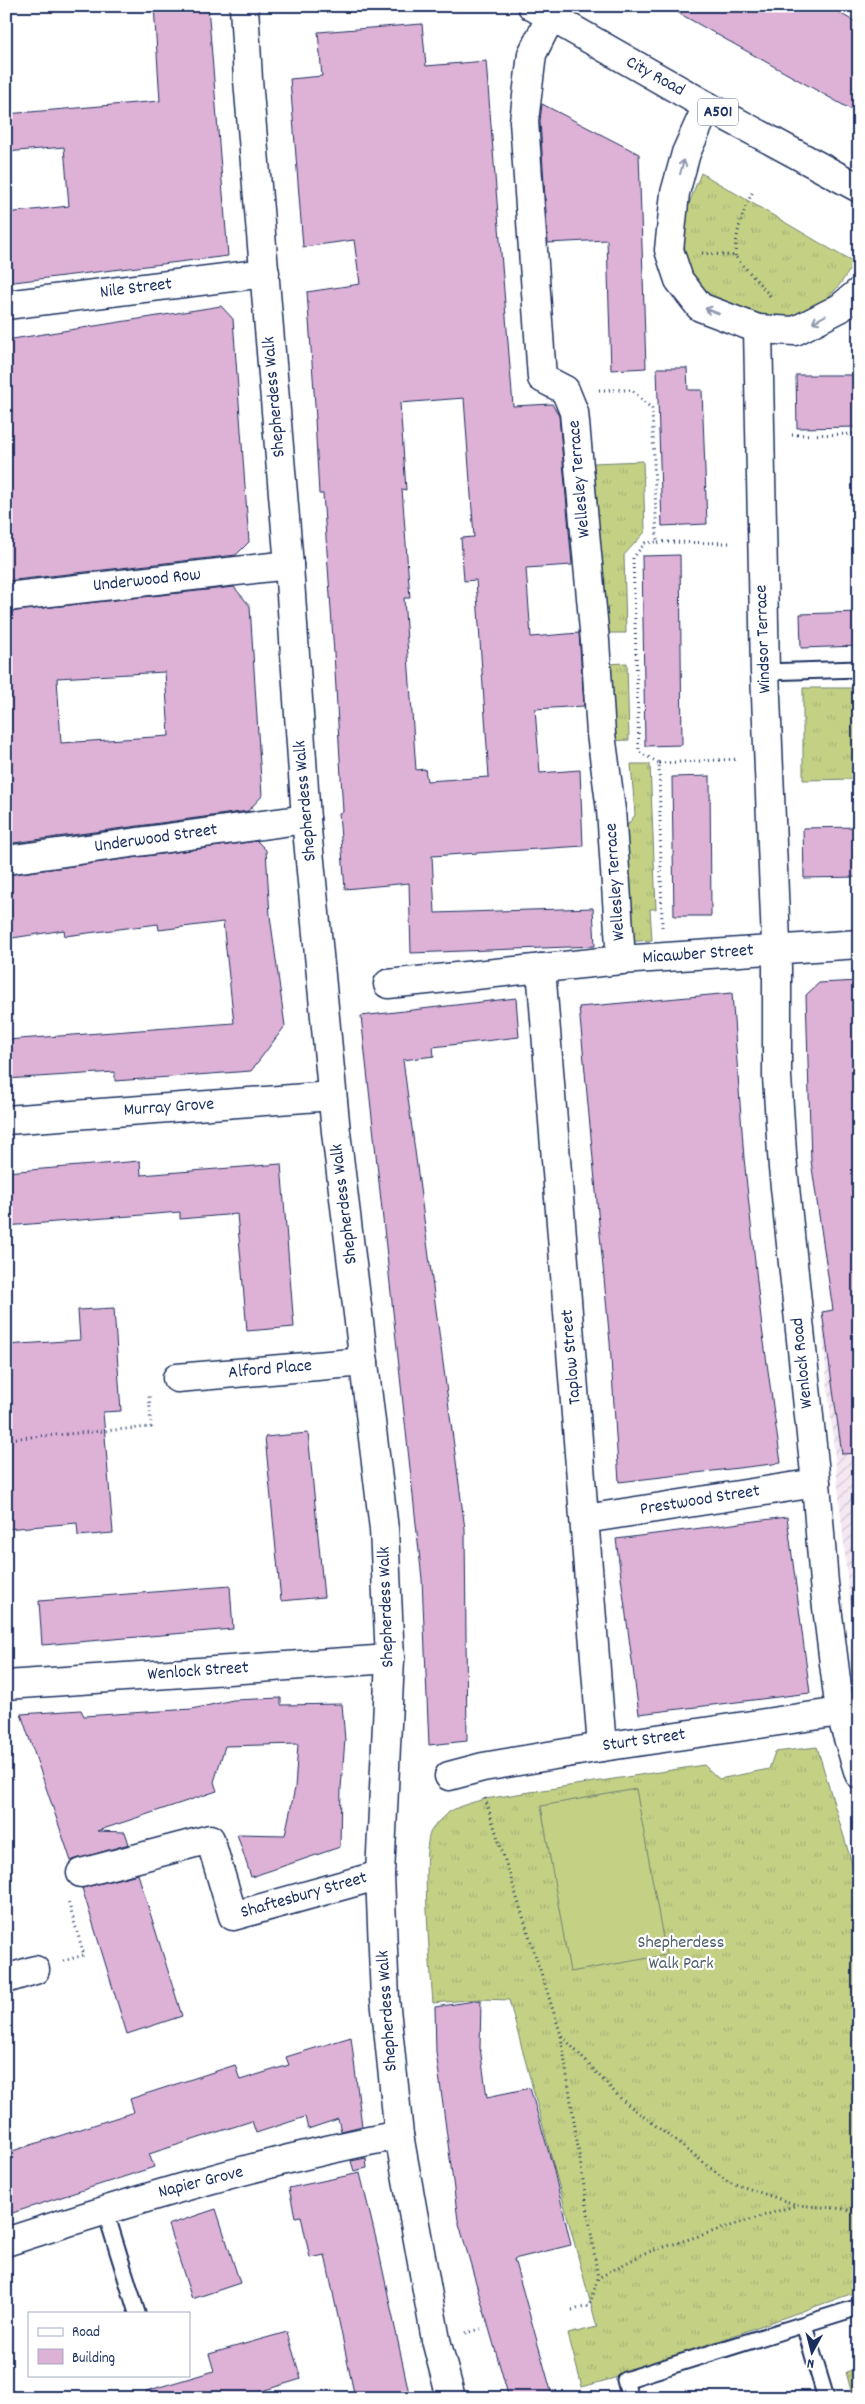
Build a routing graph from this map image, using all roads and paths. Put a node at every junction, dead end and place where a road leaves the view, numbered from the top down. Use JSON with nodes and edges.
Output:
{"nodes":[{"id":1,"x":244,"y":6,"type":"edge"},
{"id":2,"x":541,"y":12,"type":"edge"},
{"id":3,"x":707,"y":106,"type":"junction"},
{"id":4,"x":859,"y":188,"type":"edge"},
{"id":5,"x":753,"y":191,"type":"dead end"},
{"id":6,"x":669,"y":250,"type":"junction"},
{"id":7,"x":735,"y":256,"type":"junction"},
{"id":8,"x":265,"y":273,"type":"junction"},
{"id":9,"x":859,"y":292,"type":"edge"},
{"id":10,"x":6,"y":304,"type":"edge"},
{"id":11,"x":758,"y":329,"type":"junction"},
{"id":12,"x":795,"y":331,"type":"junction"},
{"id":13,"x":565,"y":390,"type":"junction"},
{"id":14,"x":859,"y":434,"type":"edge"},
{"id":15,"x":759,"y":436,"type":"junction"},
{"id":16,"x":657,"y":542,"type":"junction"},
{"id":17,"x":762,"y":543,"type":"junction"},
{"id":18,"x":289,"y":565,"type":"junction"},
{"id":19,"x":6,"y":596,"type":"edge"},
{"id":20,"x":859,"y":669,"type":"edge"},
{"id":21,"x":765,"y":672,"type":"junction"},
{"id":22,"x":768,"y":757,"type":"junction"},
{"id":23,"x":659,"y":763,"type":"junction"},
{"id":24,"x":306,"y":819,"type":"junction"},
{"id":25,"x":6,"y":860,"type":"edge"},
{"id":26,"x":859,"y":944,"type":"edge"},
{"id":27,"x":776,"y":949,"type":"junction"},
{"id":28,"x":663,"y":958,"type":"junction"},
{"id":29,"x":621,"y":960,"type":"junction"},
{"id":30,"x":541,"y":968,"type":"junction"},
{"id":31,"x":388,"y":984,"type":"dead end"},
{"id":32,"x":332,"y":1096,"type":"junction"},
{"id":33,"x":6,"y":1120,"type":"edge"},
{"id":34,"x":364,"y":1362,"type":"junction"},
{"id":35,"x":177,"y":1378,"type":"joint"},
{"id":36,"x":6,"y":1438,"type":"edge"},
{"id":37,"x":816,"y":1483,"type":"junction"},
{"id":38,"x":585,"y":1519,"type":"junction"},
{"id":39,"x":390,"y":1658,"type":"junction"},
{"id":40,"x":6,"y":1685,"type":"edge"},
{"id":41,"x":840,"y":1712,"type":"junction"},
{"id":42,"x":602,"y":1746,"type":"junction"},
{"id":43,"x":483,"y":1767,"type":"junction"},
{"id":44,"x":859,"y":1774,"type":"edge"},
{"id":45,"x":449,"y":1776,"type":"dead end"},
{"id":46,"x":81,"y":1873,"type":"joint"},
{"id":47,"x":380,"y":1875,"type":"junction"},
{"id":48,"x":34,"y":1970,"type":"joint"},
{"id":49,"x":6,"y":1979,"type":"edge"},
{"id":50,"x":561,"y":2035,"type":"junction"},
{"id":51,"x":399,"y":2135,"type":"junction"},
{"id":52,"x":797,"y":2205,"type":"junction"},
{"id":53,"x":117,"y":2206,"type":"junction"},
{"id":54,"x":859,"y":2210,"type":"edge"},
{"id":55,"x":6,"y":2242,"type":"edge"},
{"id":56,"x":598,"y":2278,"type":"junction"},
{"id":57,"x":859,"y":2308,"type":"edge"},
{"id":58,"x":572,"y":2310,"type":"dead end"},
{"id":59,"x":137,"y":2312,"type":"edge"},
{"id":60,"x":804,"y":2325,"type":"junction"},
{"id":61,"x":481,"y":2329,"type":"dead end"},
{"id":62,"x":468,"y":2332,"type":"dead end"},
{"id":63,"x":450,"y":2398,"type":"edge"},
{"id":64,"x":630,"y":2398,"type":"edge"},
{"id":65,"x":826,"y":2398,"type":"edge"}],
"edges":[{"from":1,"to":8,"type":"main road","name":"Shepherdess Walk"},
{"from":2,"to":3,"type":"main road","name":"City Road","number":"A501"},
{"from":2,"to":13,"type":"main road"},
{"from":3,"to":4,"type":"main road","name":"City Road","number":"A501"},
{"from":6,"to":3,"type":"main road","one_way":true},
{"from":5,"to":7,"type":"path"},
{"from":6,"to":7,"type":"path"},
{"from":11,"to":6,"type":"main road","one_way":true},
{"from":7,"to":12,"type":"path"},
{"from":8,"to":10,"type":"main road","name":"Nile Street"},
{"from":8,"to":18,"type":"main road","name":"Shepherdess Walk"},
{"from":9,"to":12,"type":"main road","one_way":true},
{"from":11,"to":12,"type":"main road"},
{"from":11,"to":15,"type":"main road","name":"Windsor Terrace"},
{"from":13,"to":16,"type":"path"},
{"from":13,"to":29,"type":"main road","name":"Wellesley Terrace"},
{"from":14,"to":15,"type":"path"},
{"from":15,"to":17,"type":"main road","name":"Windsor Terrace"},
{"from":16,"to":17,"type":"path"},
{"from":16,"to":23,"type":"path"},
{"from":17,"to":21,"type":"main road","name":"Windsor Terrace"},
{"from":18,"to":19,"type":"main road","name":"Underwood Row"},
{"from":18,"to":24,"type":"main road","name":"Shepherdess Walk"},
{"from":20,"to":21,"type":"lane"},
{"from":21,"to":22,"type":"main road","name":"Windsor Terrace"},
{"from":22,"to":23,"type":"path"},
{"from":22,"to":27,"type":"main road","name":"Windsor Terrace"},
{"from":23,"to":28,"type":"path"},
{"from":24,"to":25,"type":"main road","name":"Underwood Street"},
{"from":24,"to":32,"type":"main road","name":"Shepherdess Walk"},
{"from":26,"to":27,"type":"main road","name":"Micawber Street"},
{"from":27,"to":28,"type":"main road","name":"Micawber Street"},
{"from":27,"to":37,"type":"main road","name":"Wenlock Road"},
{"from":28,"to":29,"type":"main road","name":"Micawber Street"},
{"from":29,"to":30,"type":"main road","name":"Micawber Street"},
{"from":30,"to":31,"type":"main road","name":"Micawber Street"},
{"from":30,"to":38,"type":"main road","name":"Taplow Street"},
{"from":32,"to":33,"type":"main road","name":"Murray Grove"},
{"from":32,"to":34,"type":"main road","name":"Shepherdess Walk"},
{"from":34,"to":35,"type":"main road","name":"Alford Place"},
{"from":34,"to":39,"type":"main road","name":"Shepherdess Walk"},
{"from":35,"to":36,"type":"path"},
{"from":37,"to":38,"type":"main road","name":"Prestwood Street"},
{"from":37,"to":41,"type":"main road","name":"Wenlock Road"},
{"from":38,"to":42,"type":"main road","name":"Taplow Street"},
{"from":39,"to":40,"type":"main road","name":"Wenlock Street"},
{"from":39,"to":47,"type":"main road","name":"Shepherdess Walk"},
{"from":41,"to":42,"type":"main road","name":"Sturt Street"},
{"from":41,"to":44,"type":"main road","name":"Wenlock Road"},
{"from":42,"to":43,"type":"main road","name":"Sturt Street"},
{"from":43,"to":45,"type":"main road","name":"Sturt Street"},
{"from":43,"to":50,"type":"path"},
{"from":46,"to":47,"type":"main road","name":"Shaftesbury Street"},
{"from":46,"to":48,"type":"path"},
{"from":47,"to":51,"type":"main road","name":"Shepherdess Walk"},
{"from":48,"to":49,"type":"main road"},
{"from":50,"to":52,"type":"path"},
{"from":50,"to":56,"type":"path"},
{"from":51,"to":53,"type":"main road","name":"Napier Grove"},
{"from":51,"to":63,"type":"main road","name":"Shepherdess Walk"},
{"from":52,"to":54,"type":"path"},
{"from":52,"to":56,"type":"path"},
{"from":53,"to":55,"type":"main road","name":"Napier Grove"},
{"from":53,"to":59,"type":"lane"},
{"from":56,"to":58,"type":"path"},
{"from":57,"to":60,"type":"lane"},
{"from":60,"to":64,"type":"lane"},
{"from":60,"to":65,"type":"lane"},
{"from":61,"to":62,"type":"path"}]}
